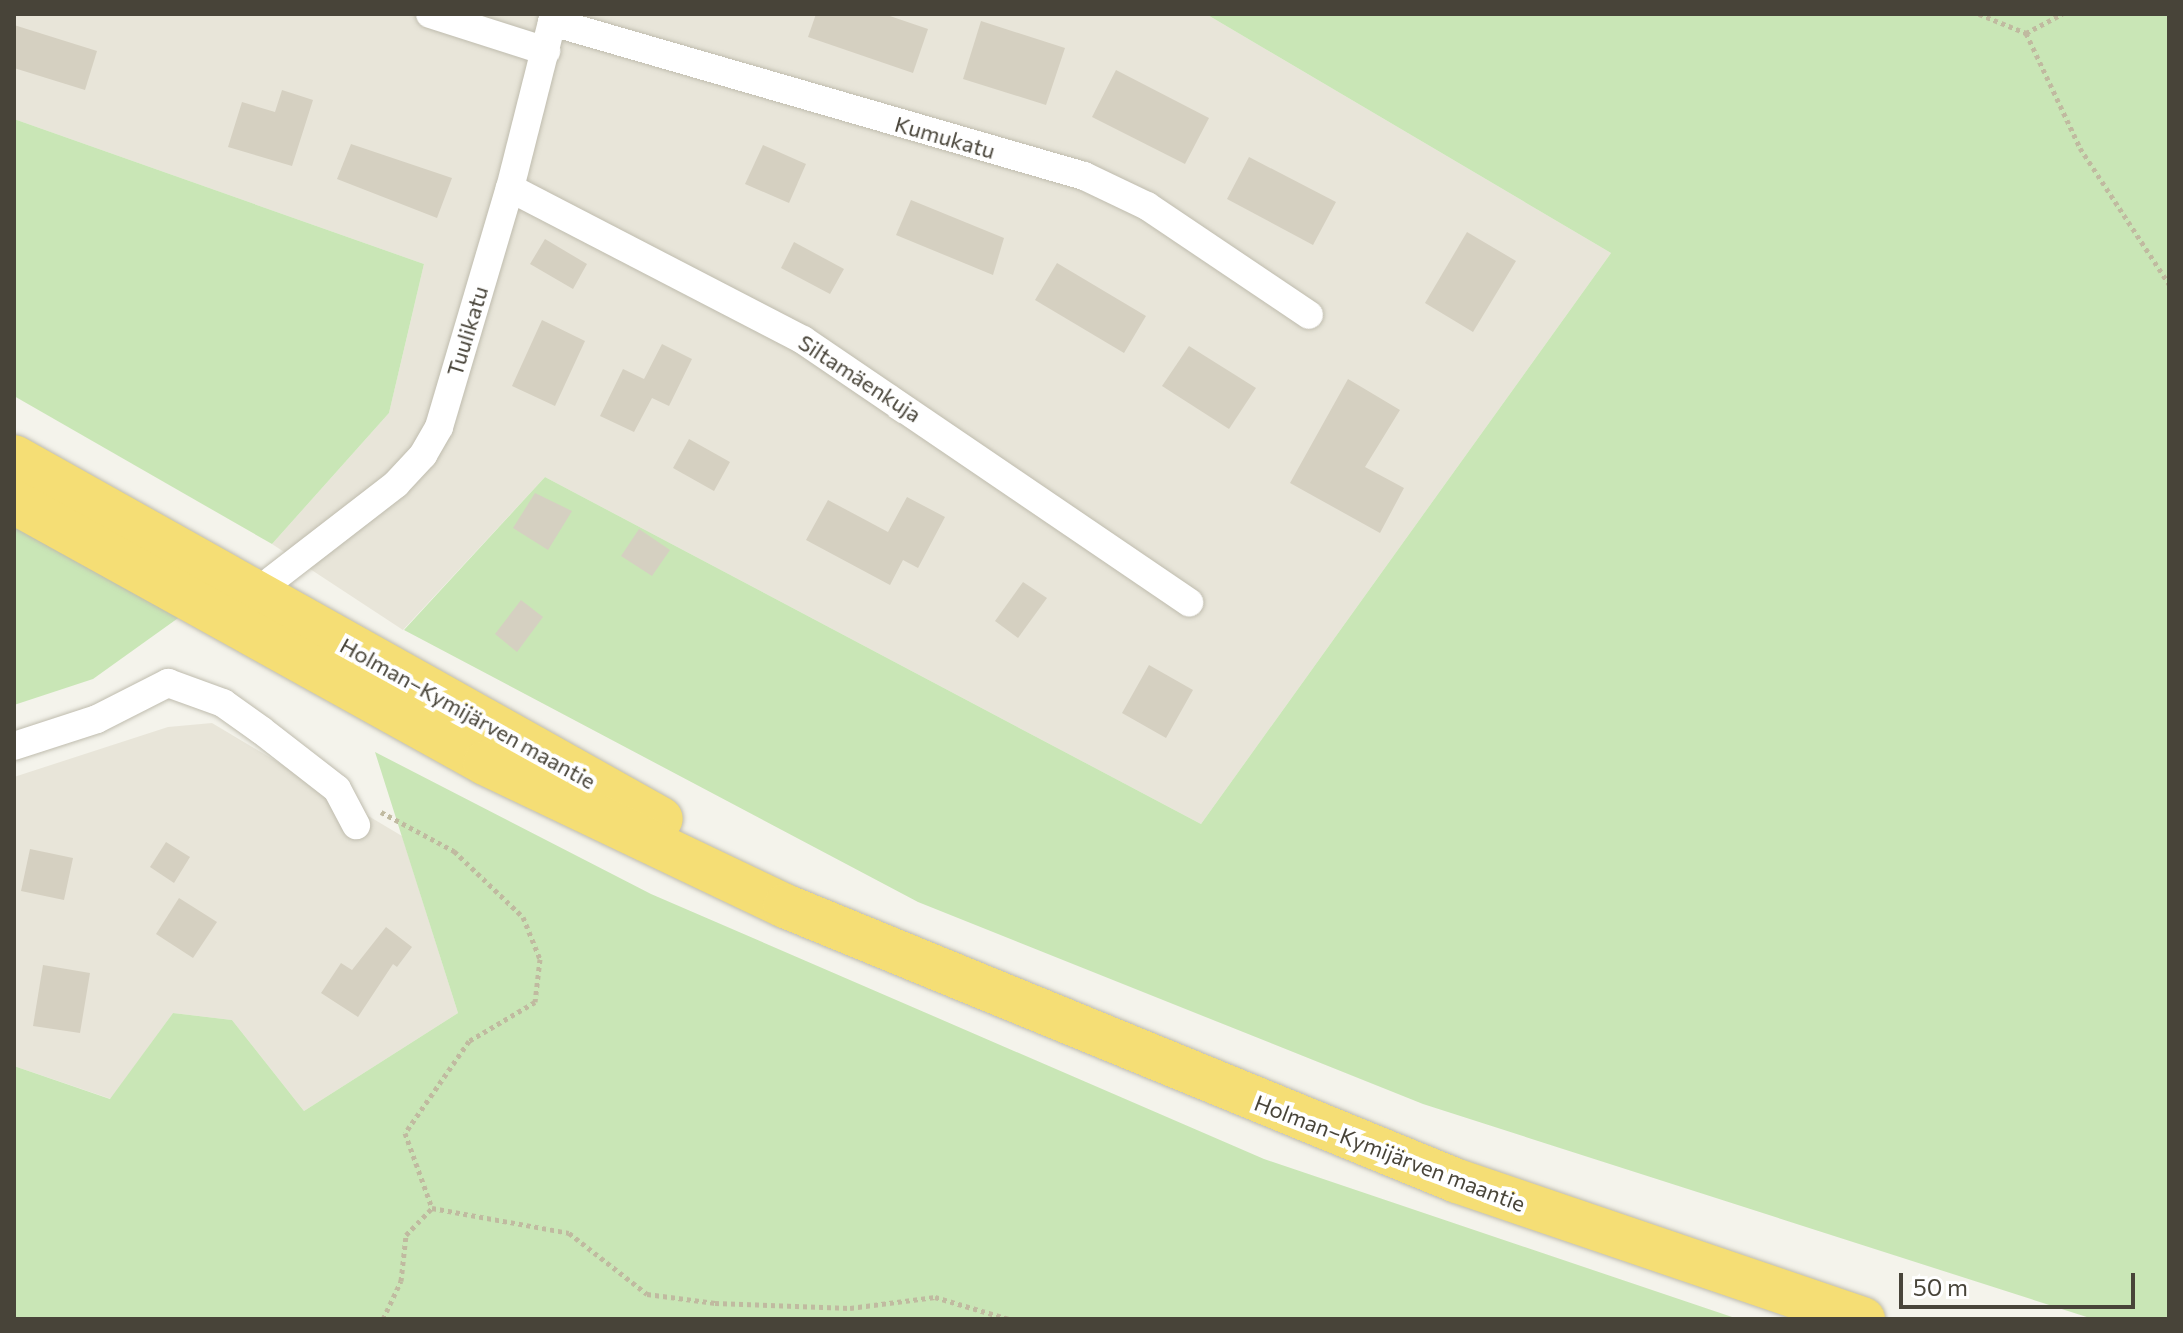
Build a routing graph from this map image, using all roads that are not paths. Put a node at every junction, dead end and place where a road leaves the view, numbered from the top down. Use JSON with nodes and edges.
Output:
{"nodes":[{"id":1,"x":430,"y":14,"type":"edge"},
{"id":2,"x":553,"y":18,"type":"edge"},
{"id":3,"x":546,"y":51,"type":"junction"},
{"id":4,"x":510,"y":188,"type":"junction"},
{"id":5,"x":1309,"y":315,"type":"dead end"},
{"id":6,"x":14,"y":457,"type":"edge"},
{"id":7,"x":14,"y":502,"type":"edge"},
{"id":8,"x":272,"y":580,"type":"dead end"},
{"id":9,"x":1189,"y":602,"type":"dead end"},
{"id":10,"x":14,"y":746,"type":"edge"},
{"id":11,"x":356,"y":825,"type":"dead end"},
{"id":12,"x":926,"y":961,"type":"junction"},
{"id":13,"x":1863,"y":1319,"type":"edge"}],
"edges":[{"from":1,"to":3,"type":"street"},
{"from":2,"to":3,"type":"street","name":"Tuulikatu"},
{"from":2,"to":5,"type":"street","name":"Kumukatu"},
{"from":3,"to":4,"type":"street","name":"Tuulikatu"},
{"from":4,"to":8,"type":"street","name":"Tuulikatu"},
{"from":4,"to":9,"type":"street","name":"Siltamäenkuja"},
{"from":6,"to":12,"type":"highway","name":"Holman–Kymijärven maantie"},
{"from":7,"to":12,"type":"highway","name":"Holman–Kymijärven maantie"},
{"from":10,"to":11,"type":"street"},
{"from":12,"to":13,"type":"highway","name":"Holman–Kymijärven maantie"}]}
